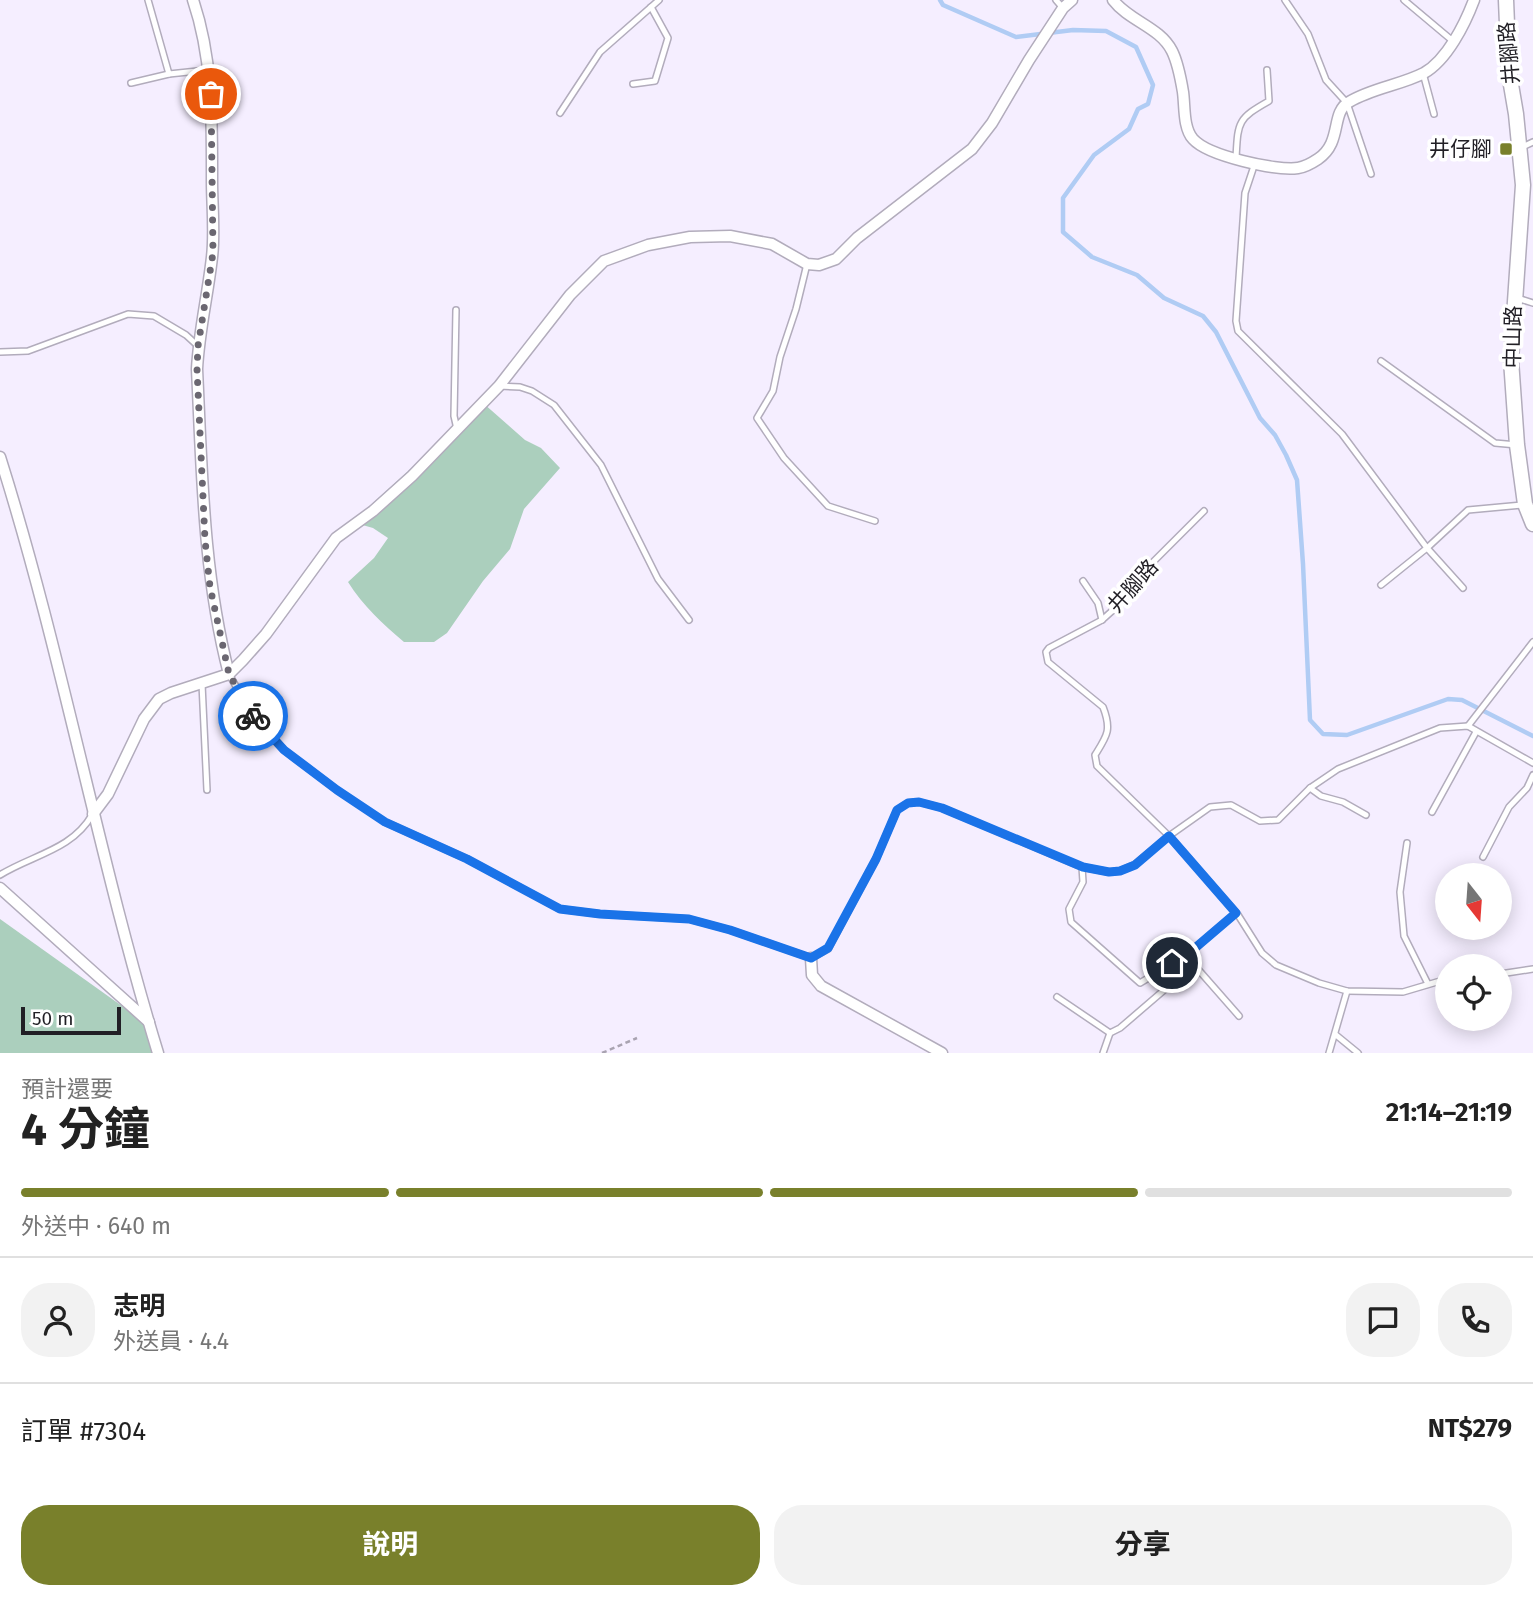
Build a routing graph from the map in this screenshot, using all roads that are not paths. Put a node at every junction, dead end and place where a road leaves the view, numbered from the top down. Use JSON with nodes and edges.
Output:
{"nodes":[{"id":1,"x":148,"y":0,"type":"edge"},
{"id":2,"x":193,"y":0,"type":"edge"},
{"id":3,"x":659,"y":0,"type":"edge"},
{"id":4,"x":1072,"y":0,"type":"edge"},
{"id":5,"x":1112,"y":0,"type":"edge"},
{"id":6,"x":1285,"y":0,"type":"edge"},
{"id":7,"x":1404,"y":0,"type":"edge"},
{"id":8,"x":1474,"y":0,"type":"edge"},
{"id":9,"x":1506,"y":0,"type":"edge"},
{"id":10,"x":1059,"y":4,"type":"edge"},
{"id":11,"x":651,"y":7,"type":"junction"},
{"id":12,"x":1454,"y":42,"type":"junction"},
{"id":13,"x":210,"y":70,"type":"junction"},
{"id":14,"x":1267,"y":70,"type":"dead end"},
{"id":15,"x":169,"y":74,"type":"junction"},
{"id":16,"x":1423,"y":74,"type":"junction"},
{"id":17,"x":131,"y":83,"type":"dead end"},
{"id":18,"x":633,"y":84,"type":"dead end"},
{"id":19,"x":1347,"y":103,"type":"junction"},
{"id":20,"x":560,"y":113,"type":"dead end"},
{"id":21,"x":1434,"y":114,"type":"dead end"},
{"id":22,"x":1526,"y":145,"type":"edge"},
{"id":23,"x":1236,"y":158,"type":"junction"},
{"id":24,"x":1255,"y":163,"type":"junction"},
{"id":25,"x":1371,"y":174,"type":"dead end"},
{"id":26,"x":807,"y":264,"type":"junction"},
{"id":27,"x":1514,"y":297,"type":"junction"},
{"id":28,"x":1533,"y":303,"type":"edge"},
{"id":29,"x":456,"y":310,"type":"dead end"},
{"id":30,"x":198,"y":346,"type":"junction"},
{"id":31,"x":0,"y":352,"type":"edge"},
{"id":32,"x":1381,"y":361,"type":"dead end"},
{"id":33,"x":499,"y":386,"type":"junction"},
{"id":34,"x":457,"y":429,"type":"junction"},
{"id":35,"x":1517,"y":445,"type":"junction"},
{"id":36,"x":0,"y":457,"type":"edge"},
{"id":37,"x":1525,"y":504,"type":"junction"},
{"id":38,"x":1204,"y":511,"type":"dead end"},
{"id":39,"x":875,"y":521,"type":"dead end"},
{"id":40,"x":1533,"y":524,"type":"edge"},
{"id":41,"x":1427,"y":548,"type":"junction"},
{"id":42,"x":1083,"y":580,"type":"dead end"},
{"id":43,"x":1381,"y":585,"type":"dead end"},
{"id":44,"x":1463,"y":589,"type":"dead end"},
{"id":45,"x":689,"y":620,"type":"dead end"},
{"id":46,"x":1102,"y":620,"type":"junction"},
{"id":47,"x":1533,"y":642,"type":"edge"},
{"id":48,"x":229,"y":674,"type":"junction"},
{"id":49,"x":202,"y":684,"type":"junction"},
{"id":50,"x":1468,"y":726,"type":"junction"},
{"id":51,"x":1476,"y":732,"type":"junction"},
{"id":52,"x":1533,"y":763,"type":"edge"},
{"id":53,"x":1533,"y":775,"type":"edge"},
{"id":54,"x":1310,"y":788,"type":"junction"},
{"id":55,"x":207,"y":790,"type":"dead end"},
{"id":56,"x":1432,"y":812,"type":"dead end"},
{"id":57,"x":93,"y":814,"type":"junction"},
{"id":58,"x":1366,"y":814,"type":"dead end"},
{"id":59,"x":1169,"y":836,"type":"junction"},
{"id":60,"x":1407,"y":844,"type":"dead end"},
{"id":61,"x":1483,"y":857,"type":"dead end"},
{"id":62,"x":1083,"y":867,"type":"junction"},
{"id":63,"x":0,"y":875,"type":"edge"},
{"id":64,"x":0,"y":888,"type":"edge"},
{"id":65,"x":1236,"y":913,"type":"junction"},
{"id":66,"x":1188,"y":954,"type":"junction"},
{"id":67,"x":811,"y":958,"type":"junction"},
{"id":68,"x":1196,"y":967,"type":"junction"},
{"id":69,"x":1533,"y":969,"type":"edge"},
{"id":70,"x":1512,"y":972,"type":"edge"},
{"id":71,"x":1435,"y":982,"type":"edge"},
{"id":72,"x":1428,"y":984,"type":"junction"},
{"id":73,"x":1347,"y":991,"type":"junction"},
{"id":74,"x":1057,"y":997,"type":"dead end"},
{"id":75,"x":1239,"y":1016,"type":"dead end"},
{"id":76,"x":149,"y":1022,"type":"junction"},
{"id":77,"x":1110,"y":1033,"type":"junction"},
{"id":78,"x":1336,"y":1035,"type":"junction"},
{"id":79,"x":158,"y":1053,"type":"edge"},
{"id":80,"x":942,"y":1053,"type":"edge"},
{"id":81,"x":1102,"y":1053,"type":"edge"},
{"id":82,"x":1329,"y":1053,"type":"edge"},
{"id":83,"x":1358,"y":1053,"type":"edge"}],
"edges":[{"from":1,"to":15,"type":"lane"},
{"from":2,"to":13,"type":"street"},
{"from":3,"to":11,"type":"lane"},
{"from":4,"to":10,"type":"street"},
{"from":5,"to":23,"type":"street"},
{"from":6,"to":19,"type":"lane"},
{"from":7,"to":12,"type":"lane"},
{"from":8,"to":12,"type":"street"},
{"from":9,"to":22,"type":"street","name":"井腳路"},
{"from":10,"to":26,"type":"street"},
{"from":11,"to":18,"type":"lane"},
{"from":11,"to":20,"type":"lane"},
{"from":12,"to":16,"type":"street"},
{"from":13,"to":15,"type":"lane"},
{"from":13,"to":30,"type":"street"},
{"from":14,"to":23,"type":"lane"},
{"from":15,"to":17,"type":"lane"},
{"from":16,"to":19,"type":"street"},
{"from":16,"to":21,"type":"lane"},
{"from":19,"to":24,"type":"street"},
{"from":19,"to":25,"type":"lane"},
{"from":22,"to":27,"type":"street","name":"中山路"},
{"from":23,"to":24,"type":"street"},
{"from":24,"to":41,"type":"lane"},
{"from":26,"to":33,"type":"street"},
{"from":26,"to":39,"type":"lane"},
{"from":27,"to":28,"type":"lane"},
{"from":27,"to":35,"type":"street","name":"中山路"},
{"from":29,"to":34,"type":"lane"},
{"from":30,"to":31,"type":"lane"},
{"from":30,"to":48,"type":"street"},
{"from":32,"to":35,"type":"lane"},
{"from":33,"to":34,"type":"street"},
{"from":33,"to":45,"type":"lane"},
{"from":34,"to":48,"type":"street"},
{"from":35,"to":37,"type":"street","name":"中山路"},
{"from":36,"to":57,"type":"street"},
{"from":37,"to":40,"type":"street","name":"中山路"},
{"from":37,"to":41,"type":"lane"},
{"from":38,"to":46,"type":"lane","name":"井腳路"},
{"from":41,"to":43,"type":"lane"},
{"from":41,"to":44,"type":"lane"},
{"from":42,"to":46,"type":"lane"},
{"from":46,"to":59,"type":"lane","name":"井腳路"},
{"from":47,"to":50,"type":"lane"},
{"from":48,"to":49,"type":"street"},
{"from":48,"to":67,"type":"lane"},
{"from":49,"to":55,"type":"lane"},
{"from":49,"to":57,"type":"street"},
{"from":50,"to":51,"type":"lane"},
{"from":50,"to":54,"type":"lane"},
{"from":51,"to":52,"type":"lane"},
{"from":51,"to":56,"type":"lane"},
{"from":53,"to":61,"type":"lane"},
{"from":54,"to":58,"type":"lane"},
{"from":54,"to":59,"type":"lane"},
{"from":57,"to":63,"type":"lane"},
{"from":57,"to":76,"type":"street"},
{"from":59,"to":62,"type":"lane"},
{"from":59,"to":65,"type":"lane","name":"井腳路"},
{"from":60,"to":72,"type":"lane"},
{"from":62,"to":66,"type":"lane"},
{"from":62,"to":67,"type":"lane"},
{"from":64,"to":76,"type":"street"},
{"from":65,"to":66,"type":"lane"},
{"from":65,"to":73,"type":"lane","name":"井腳路"},
{"from":66,"to":68,"type":"lane"},
{"from":67,"to":80,"type":"street"},
{"from":68,"to":75,"type":"lane"},
{"from":68,"to":77,"type":"lane"},
{"from":69,"to":70,"type":"lane"},
{"from":71,"to":72,"type":"lane","name":"井腳路"},
{"from":72,"to":73,"type":"lane","name":"井腳路"},
{"from":73,"to":78,"type":"lane"},
{"from":74,"to":77,"type":"lane"},
{"from":76,"to":79,"type":"street"},
{"from":77,"to":81,"type":"lane"},
{"from":78,"to":82,"type":"lane"},
{"from":78,"to":83,"type":"lane"}]}
